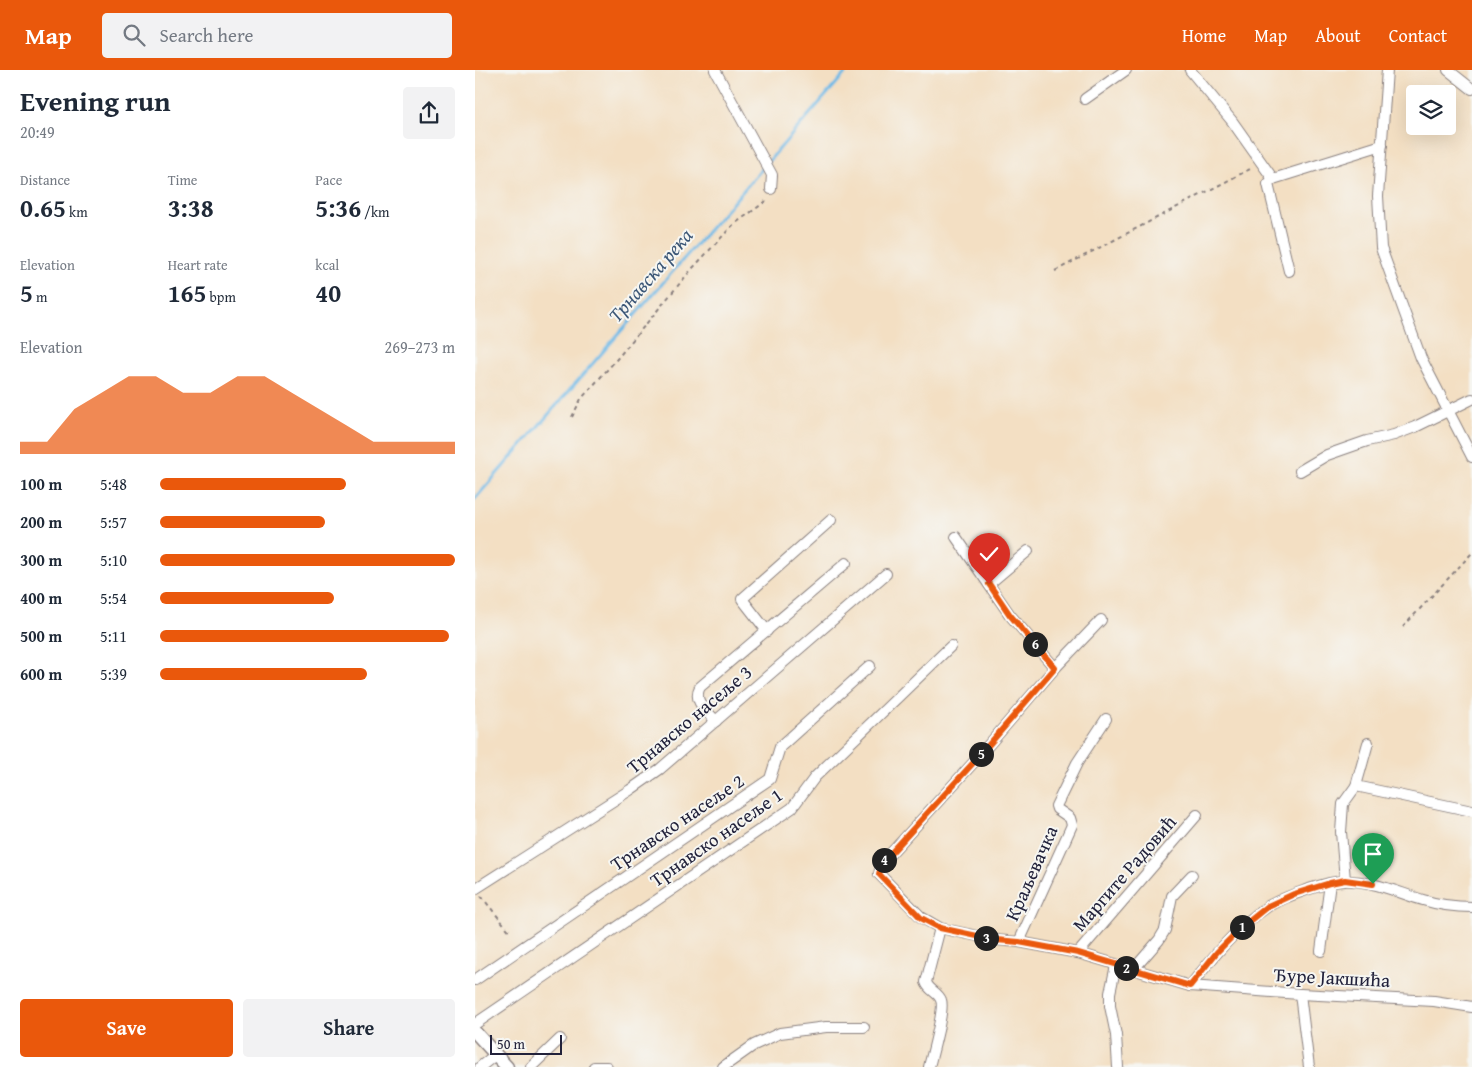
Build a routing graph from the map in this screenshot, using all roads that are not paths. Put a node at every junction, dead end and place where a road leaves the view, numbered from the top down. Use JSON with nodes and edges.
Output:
{"nodes":[{"id":1,"x":715,"y":70,"type":"edge"},
{"id":2,"x":1126,"y":70,"type":"edge"},
{"id":3,"x":1190,"y":70,"type":"edge"},
{"id":4,"x":1387,"y":70,"type":"edge"},
{"id":5,"x":1448,"y":70,"type":"edge"},
{"id":6,"x":1472,"y":89,"type":"edge"},
{"id":7,"x":1085,"y":99,"type":"dead end"},
{"id":8,"x":1382,"y":145,"type":"junction"},
{"id":9,"x":1273,"y":179,"type":"junction"},
{"id":10,"x":771,"y":189,"type":"road end"},
{"id":11,"x":1289,"y":271,"type":"dead end"},
{"id":12,"x":1472,"y":399,"type":"edge"},
{"id":13,"x":1448,"y":411,"type":"junction"},
{"id":14,"x":1472,"y":457,"type":"edge"},
{"id":15,"x":1300,"y":471,"type":"dead end"},
{"id":16,"x":831,"y":520,"type":"dead end"},
{"id":17,"x":956,"y":537,"type":"dead end"},
{"id":18,"x":1028,"y":551,"type":"dead end"},
{"id":19,"x":846,"y":563,"type":"dead end"},
{"id":20,"x":886,"y":574,"type":"dead end"},
{"id":21,"x":989,"y":584,"type":"junction"},
{"id":22,"x":1101,"y":620,"type":"dead end"},
{"id":23,"x":767,"y":631,"type":"junction"},
{"id":24,"x":951,"y":646,"type":"dead end"},
{"id":25,"x":870,"y":666,"type":"dead end"},
{"id":26,"x":1055,"y":668,"type":"junction"},
{"id":27,"x":1106,"y":719,"type":"dead end"},
{"id":28,"x":716,"y":721,"type":"junction"},
{"id":29,"x":1368,"y":743,"type":"dead end"},
{"id":30,"x":1356,"y":786,"type":"junction"},
{"id":31,"x":1472,"y":811,"type":"edge"},
{"id":32,"x":1197,"y":815,"type":"dead end"},
{"id":33,"x":1192,"y":874,"type":"dead end"},
{"id":34,"x":1345,"y":880,"type":"junction"},
{"id":35,"x":1330,"y":883,"type":"junction"},
{"id":36,"x":475,"y":889,"type":"edge"},
{"id":37,"x":1472,"y":907,"type":"edge"},
{"id":38,"x":940,"y":928,"type":"junction"},
{"id":39,"x":1019,"y":942,"type":"junction"},
{"id":40,"x":1321,"y":951,"type":"dead end"},
{"id":41,"x":1078,"y":953,"type":"junction"},
{"id":42,"x":1117,"y":965,"type":"junction"},
{"id":43,"x":1133,"y":970,"type":"junction"},
{"id":44,"x":475,"y":980,"type":"edge"},
{"id":45,"x":1190,"y":986,"type":"junction"},
{"id":46,"x":1300,"y":994,"type":"junction"},
{"id":47,"x":1472,"y":1007,"type":"edge"},
{"id":48,"x":475,"y":1024,"type":"edge"},
{"id":49,"x":864,"y":1028,"type":"dead end"},
{"id":50,"x":475,"y":1032,"type":"edge"},
{"id":51,"x":560,"y":1039,"type":"dead end"},
{"id":52,"x":495,"y":1055,"type":"junction"},
{"id":53,"x":480,"y":1067,"type":"edge"},
{"id":54,"x":507,"y":1067,"type":"edge"},
{"id":55,"x":531,"y":1067,"type":"edge"},
{"id":56,"x":594,"y":1067,"type":"edge"},
{"id":57,"x":607,"y":1067,"type":"edge"},
{"id":58,"x":723,"y":1067,"type":"edge"},
{"id":59,"x":929,"y":1067,"type":"edge"},
{"id":60,"x":1118,"y":1067,"type":"edge"},
{"id":61,"x":1309,"y":1067,"type":"edge"}],
"edges":[{"from":1,"to":10,"type":"street"},
{"from":2,"to":7,"type":"street"},
{"from":3,"to":9,"type":"street"},
{"from":4,"to":8,"type":"street"},
{"from":5,"to":6,"type":"street"},
{"from":8,"to":9,"type":"street"},
{"from":8,"to":13,"type":"street"},
{"from":9,"to":11,"type":"street"},
{"from":12,"to":13,"type":"street"},
{"from":13,"to":14,"type":"street"},
{"from":13,"to":15,"type":"street"},
{"from":16,"to":23,"type":"street"},
{"from":17,"to":21,"type":"street"},
{"from":18,"to":21,"type":"street"},
{"from":19,"to":23,"type":"street"},
{"from":20,"to":28,"type":"street","name":"Трнавско насеље 3"},
{"from":21,"to":26,"type":"street"},
{"from":22,"to":26,"type":"street","name":"Маргите Радовић"},
{"from":23,"to":28,"type":"street"},
{"from":24,"to":48,"type":"street","name":"Трнавско насеље 1"},
{"from":25,"to":44,"type":"street","name":"Трнавско насеље 2"},
{"from":26,"to":38,"type":"street","name":"Маргите Радовић"},
{"from":27,"to":39,"type":"street","name":"Краљевачка"},
{"from":28,"to":36,"type":"street","name":"Трнавско насеље 3"},
{"from":29,"to":30,"type":"street"},
{"from":30,"to":31,"type":"street"},
{"from":30,"to":34,"type":"street"},
{"from":32,"to":41,"type":"street","name":"Маргите Радовић"},
{"from":33,"to":43,"type":"street"},
{"from":34,"to":35,"type":"street"},
{"from":34,"to":37,"type":"street"},
{"from":35,"to":40,"type":"street"},
{"from":35,"to":45,"type":"street"},
{"from":38,"to":39,"type":"street","name":"Маргите Радовић"},
{"from":38,"to":59,"type":"street"},
{"from":39,"to":41,"type":"street","name":"Маргите Радовић"},
{"from":41,"to":42,"type":"street","name":"Маргите Радовић"},
{"from":42,"to":43,"type":"street","name":"Маргите Радовић"},
{"from":42,"to":60,"type":"street"},
{"from":43,"to":45,"type":"street","name":"Маргите Радовић"},
{"from":45,"to":46,"type":"street","name":"Ђуре Јакшића"},
{"from":46,"to":47,"type":"street","name":"Ђуре Јакшића"},
{"from":46,"to":61,"type":"street"},
{"from":49,"to":58,"type":"street"},
{"from":50,"to":52,"type":"main road"},
{"from":51,"to":55,"type":"street"},
{"from":52,"to":53,"type":"street"},
{"from":52,"to":54,"type":"main road"},
{"from":56,"to":57,"type":"street"}]}
